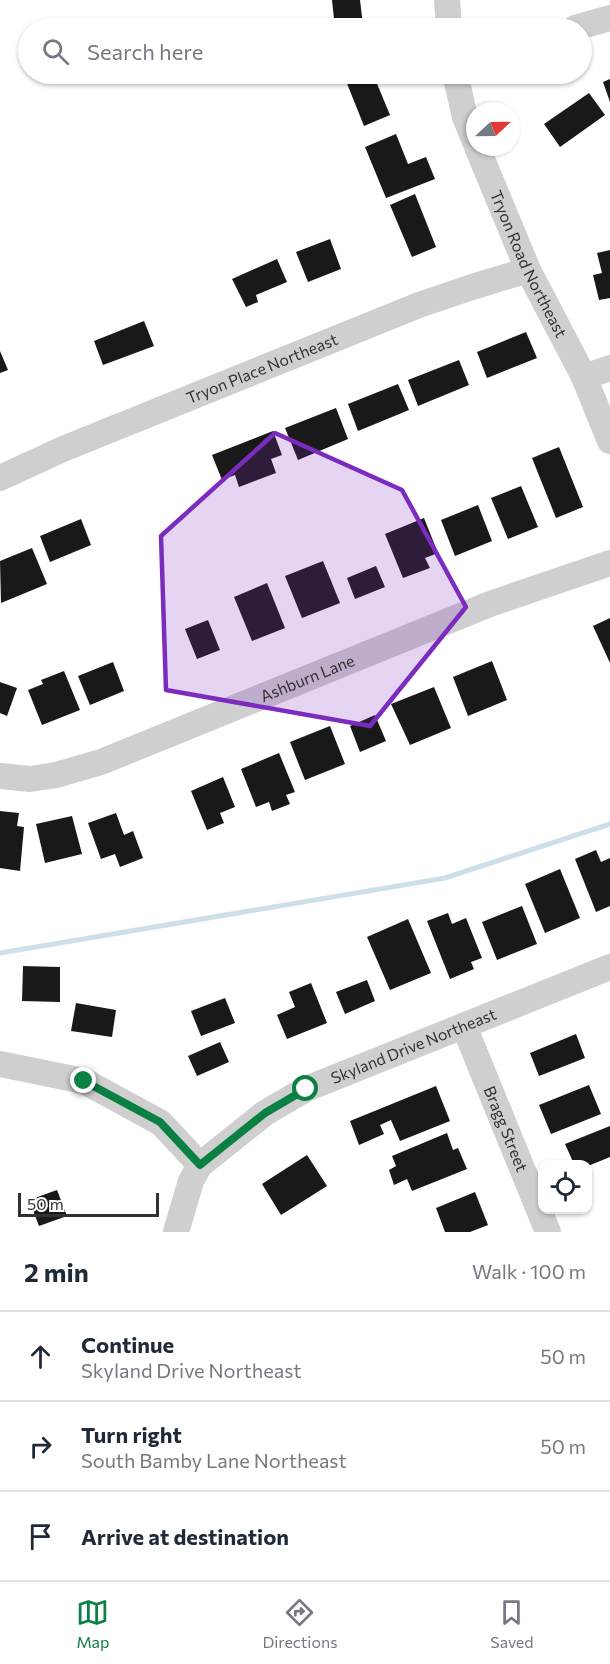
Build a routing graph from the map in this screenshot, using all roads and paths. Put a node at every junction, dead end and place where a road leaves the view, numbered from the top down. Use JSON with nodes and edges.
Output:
{"nodes":[{"id":1,"x":447,"y":0,"type":"edge"},
{"id":2,"x":448,"y":18,"type":"edge"},
{"id":3,"x":610,"y":18,"type":"edge"},
{"id":4,"x":592,"y":23,"type":"edge"},
{"id":5,"x":457,"y":84,"type":"edge"},
{"id":6,"x":466,"y":120,"type":"edge"},
{"id":7,"x":481,"y":156,"type":"edge"},
{"id":8,"x":528,"y":270,"type":"junction"},
{"id":9,"x":610,"y":368,"type":"edge"},
{"id":10,"x":584,"y":377,"type":"junction"},
{"id":11,"x":610,"y":441,"type":"edge"},
{"id":12,"x":0,"y":478,"type":"edge"},
{"id":13,"x":610,"y":563,"type":"edge"},
{"id":14,"x":0,"y":776,"type":"edge"},
{"id":15,"x":610,"y":967,"type":"edge"},
{"id":16,"x":464,"y":1026,"type":"junction"},
{"id":17,"x":0,"y":1064,"type":"edge"},
{"id":18,"x":200,"y":1165,"type":"junction"},
{"id":19,"x":176,"y":1232,"type":"edge"},
{"id":20,"x":548,"y":1232,"type":"edge"}],
"edges":[{"from":1,"to":2,"type":"street"},
{"from":3,"to":4,"type":"street"},
{"from":5,"to":6,"type":"street"},
{"from":7,"to":8,"type":"street","name":"Tryon Road Northeast"},
{"from":8,"to":10,"type":"street","name":"Tryon Road Northeast"},
{"from":8,"to":12,"type":"street","name":"Tryon Place Northeast"},
{"from":9,"to":10,"type":"street"},
{"from":10,"to":11,"type":"street","name":"Tryon Road Northeast"},
{"from":13,"to":14,"type":"street","name":"Ashburn Lane"},
{"from":15,"to":16,"type":"street","name":"Skyland Drive Northeast"},
{"from":16,"to":18,"type":"street","name":"Skyland Drive Northeast"},
{"from":16,"to":20,"type":"street","name":"Bragg Street"},
{"from":17,"to":18,"type":"street"},
{"from":18,"to":19,"type":"street","name":"Skyland Drive Northeast"}]}
